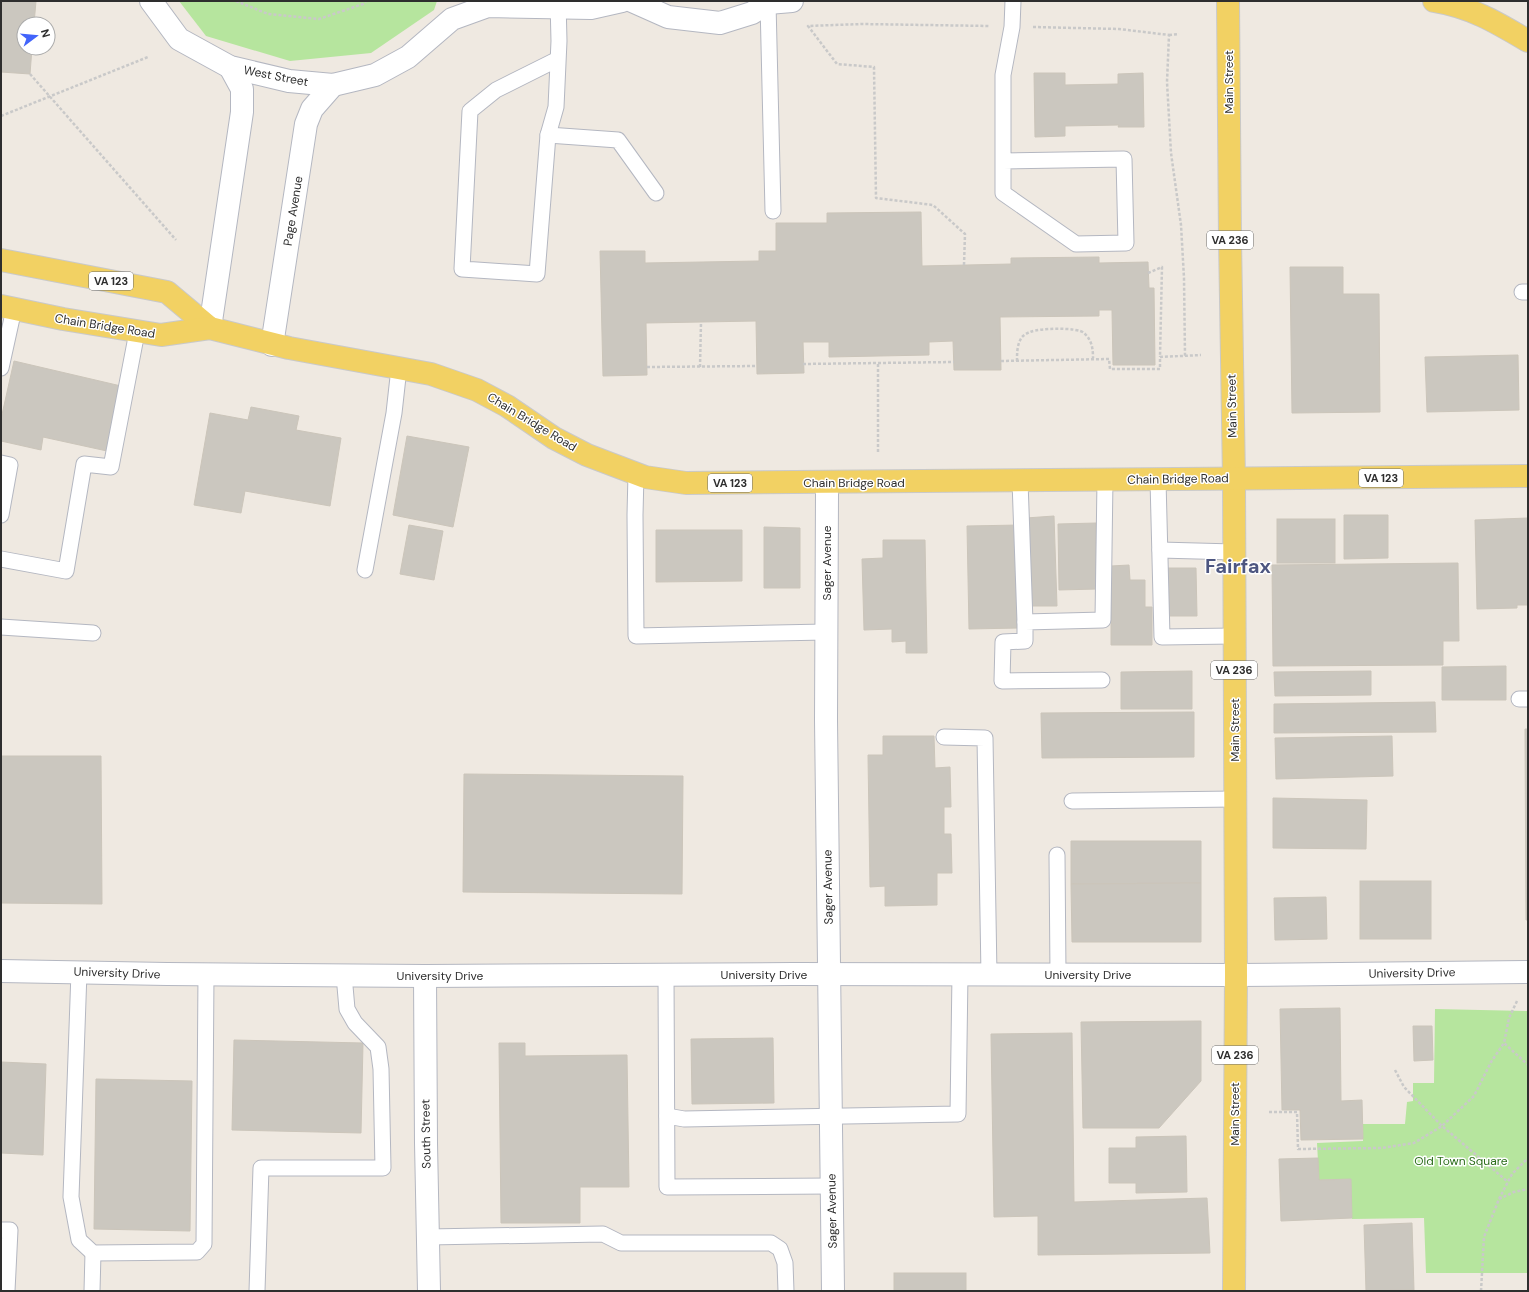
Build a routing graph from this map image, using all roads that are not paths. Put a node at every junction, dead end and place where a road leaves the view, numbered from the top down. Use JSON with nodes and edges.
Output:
{"nodes":[{"id":1,"x":151,"y":1,"type":"edge"},
{"id":2,"x":622,"y":1,"type":"edge"},
{"id":3,"x":632,"y":1,"type":"edge"},
{"id":4,"x":792,"y":1,"type":"edge"},
{"id":5,"x":1013,"y":1,"type":"edge"},
{"id":6,"x":1228,"y":1,"type":"edge"},
{"id":7,"x":1434,"y":1,"type":"edge"},
{"id":8,"x":765,"y":2,"type":"edge"},
{"id":9,"x":558,"y":4,"type":"edge"},
{"id":10,"x":1462,"y":5,"type":"edge"},
{"id":11,"x":1528,"y":41,"type":"edge"},
{"id":12,"x":558,"y":59,"type":"junction"},
{"id":13,"x":230,"y":67,"type":"junction"},
{"id":14,"x":333,"y":85,"type":"junction"},
{"id":15,"x":548,"y":136,"type":"junction"},
{"id":16,"x":1003,"y":161,"type":"junction"},
{"id":17,"x":656,"y":193,"type":"dead end"},
{"id":18,"x":773,"y":211,"type":"dead end"},
{"id":19,"x":1,"y":260,"type":"edge"},
{"id":20,"x":7,"y":308,"type":"edge"},
{"id":21,"x":210,"y":328,"type":"junction"},
{"id":22,"x":137,"y":332,"type":"junction"},
{"id":23,"x":272,"y":345,"type":"junction"},
{"id":24,"x":1,"y":368,"type":"edge"},
{"id":25,"x":399,"y":368,"type":"junction"},
{"id":26,"x":1,"y":463,"type":"edge"},
{"id":27,"x":636,"y":474,"type":"junction"},
{"id":28,"x":1528,"y":476,"type":"edge"},
{"id":29,"x":1234,"y":479,"type":"junction"},
{"id":30,"x":1105,"y":480,"type":"junction"},
{"id":31,"x":1158,"y":480,"type":"junction"},
{"id":32,"x":1020,"y":481,"type":"junction"},
{"id":33,"x":826,"y":483,"type":"junction"},
{"id":34,"x":1,"y":515,"type":"edge"},
{"id":35,"x":1160,"y":550,"type":"junction"},
{"id":36,"x":1234,"y":552,"type":"junction"},
{"id":37,"x":1,"y":559,"type":"edge"},
{"id":38,"x":365,"y":570,"type":"dead end"},
{"id":39,"x":1025,"y":622,"type":"junction"},
{"id":40,"x":1,"y":627,"type":"edge"},
{"id":41,"x":826,"y":632,"type":"junction"},
{"id":42,"x":93,"y":633,"type":"dead end"},
{"id":43,"x":1234,"y":636,"type":"junction"},
{"id":44,"x":1102,"y":680,"type":"dead end"},
{"id":45,"x":944,"y":737,"type":"dead end"},
{"id":46,"x":1235,"y":799,"type":"junction"},
{"id":47,"x":1072,"y":800,"type":"dead end"},
{"id":48,"x":1057,"y":854,"type":"dead end"},
{"id":49,"x":1,"y":971,"type":"edge"},
{"id":50,"x":79,"y":972,"type":"junction"},
{"id":51,"x":1528,"y":972,"type":"edge"},
{"id":52,"x":206,"y":974,"type":"junction"},
{"id":53,"x":829,"y":974,"type":"junction"},
{"id":54,"x":960,"y":974,"type":"junction"},
{"id":55,"x":344,"y":975,"type":"junction"},
{"id":56,"x":666,"y":975,"type":"junction"},
{"id":57,"x":989,"y":975,"type":"junction"},
{"id":58,"x":1058,"y":975,"type":"junction"},
{"id":59,"x":1236,"y":975,"type":"junction"},
{"id":60,"x":425,"y":976,"type":"junction"},
{"id":61,"x":667,"y":1116,"type":"junction"},
{"id":62,"x":830,"y":1118,"type":"junction"},
{"id":63,"x":832,"y":1186,"type":"junction"},
{"id":64,"x":1,"y":1230,"type":"edge"},
{"id":65,"x":428,"y":1238,"type":"junction"},
{"id":66,"x":93,"y":1253,"type":"junction"},
{"id":67,"x":7,"y":1291,"type":"edge"},
{"id":68,"x":92,"y":1291,"type":"edge"},
{"id":69,"x":257,"y":1291,"type":"edge"},
{"id":70,"x":429,"y":1291,"type":"edge"},
{"id":71,"x":786,"y":1291,"type":"edge"},
{"id":72,"x":833,"y":1291,"type":"edge"},
{"id":73,"x":1234,"y":1291,"type":"edge"}],
"edges":[{"from":1,"to":13,"type":"street","name":"West Street"},
{"from":2,"to":9,"type":"street","name":"West Street"},
{"from":3,"to":8,"type":"street"},
{"from":4,"to":8,"type":"street"},
{"from":5,"to":16,"type":"lane"},
{"from":6,"to":29,"type":"main road","name":"Main Street","number":"VA 236"},
{"from":7,"to":10,"type":"main road"},
{"from":8,"to":18,"type":"lane"},
{"from":9,"to":12,"type":"lane"},
{"from":9,"to":14,"type":"street","name":"West Street"},
{"from":10,"to":11,"type":"main road"},
{"from":12,"to":15,"type":"lane"},
{"from":12,"to":15,"type":"lane"},
{"from":13,"to":14,"type":"street","name":"West Street"},
{"from":13,"to":21,"type":"street"},
{"from":14,"to":23,"type":"street","name":"Page Avenue"},
{"from":15,"to":17,"type":"lane"},
{"from":16,"to":16,"type":"lane"},
{"from":19,"to":21,"type":"main road","name":"Chain Bridge Road","number":"VA 123"},
{"from":20,"to":22,"type":"main road","name":"Chain Bridge Road","number":"VA 123"},
{"from":20,"to":24,"type":"lane"},
{"from":21,"to":22,"type":"main road","name":"Chain Bridge Road","number":"VA 123"},
{"from":21,"to":23,"type":"main road","name":"Chain Bridge Road","number":"VA 123"},
{"from":22,"to":37,"type":"lane"},
{"from":23,"to":25,"type":"main road","name":"Chain Bridge Road","number":"VA 123"},
{"from":25,"to":27,"type":"main road","name":"Chain Bridge Road","number":"VA 123"},
{"from":25,"to":38,"type":"lane"},
{"from":26,"to":34,"type":"lane"},
{"from":27,"to":33,"type":"main road","name":"Chain Bridge Road","number":"VA 123"},
{"from":27,"to":41,"type":"lane"},
{"from":28,"to":29,"type":"main road","name":"Chain Bridge Road","number":"VA 123"},
{"from":29,"to":31,"type":"main road","name":"Chain Bridge Road","number":"VA 123"},
{"from":29,"to":36,"type":"main road","name":"Main Street","number":"VA 236"},
{"from":30,"to":31,"type":"main road","name":"Chain Bridge Road","number":"VA 123"},
{"from":30,"to":32,"type":"main road","name":"Chain Bridge Road","number":"VA 123"},
{"from":30,"to":39,"type":"lane"},
{"from":31,"to":35,"type":"lane"},
{"from":32,"to":33,"type":"main road","name":"Chain Bridge Road","number":"VA 123"},
{"from":32,"to":39,"type":"lane"},
{"from":33,"to":41,"type":"street","name":"Sager Avenue"},
{"from":35,"to":36,"type":"lane"},
{"from":35,"to":43,"type":"lane"},
{"from":36,"to":43,"type":"main road","name":"Main Street","number":"VA 236"},
{"from":39,"to":44,"type":"lane"},
{"from":40,"to":42,"type":"lane"},
{"from":41,"to":53,"type":"street","name":"Sager Avenue"},
{"from":43,"to":46,"type":"main road","name":"Main Street","number":"VA 236"},
{"from":45,"to":57,"type":"lane"},
{"from":46,"to":47,"type":"lane"},
{"from":46,"to":59,"type":"main road","name":"Main Street","number":"VA 236"},
{"from":48,"to":58,"type":"lane"},
{"from":49,"to":50,"type":"street","name":"University Drive"},
{"from":50,"to":52,"type":"street","name":"University Drive"},
{"from":50,"to":66,"type":"lane"},
{"from":51,"to":59,"type":"street","name":"University Drive"},
{"from":52,"to":55,"type":"street","name":"University Drive"},
{"from":52,"to":66,"type":"lane"},
{"from":53,"to":54,"type":"street","name":"University Drive"},
{"from":53,"to":56,"type":"street","name":"University Drive"},
{"from":53,"to":62,"type":"street","name":"Sager Avenue"},
{"from":54,"to":57,"type":"street","name":"University Drive"},
{"from":54,"to":62,"type":"lane"},
{"from":55,"to":60,"type":"street","name":"University Drive"},
{"from":55,"to":69,"type":"lane"},
{"from":56,"to":60,"type":"street","name":"University Drive"},
{"from":56,"to":61,"type":"lane"},
{"from":57,"to":58,"type":"street","name":"University Drive"},
{"from":58,"to":59,"type":"street","name":"University Drive"},
{"from":59,"to":73,"type":"main road","name":"Main Street","number":"VA 236"},
{"from":60,"to":65,"type":"street","name":"South Street"},
{"from":61,"to":62,"type":"lane"},
{"from":61,"to":63,"type":"lane"},
{"from":62,"to":63,"type":"street","name":"Sager Avenue"},
{"from":63,"to":72,"type":"street","name":"Sager Avenue"},
{"from":64,"to":67,"type":"lane"},
{"from":65,"to":70,"type":"street","name":"South Street"},
{"from":65,"to":71,"type":"lane"},
{"from":66,"to":68,"type":"lane"}]}
